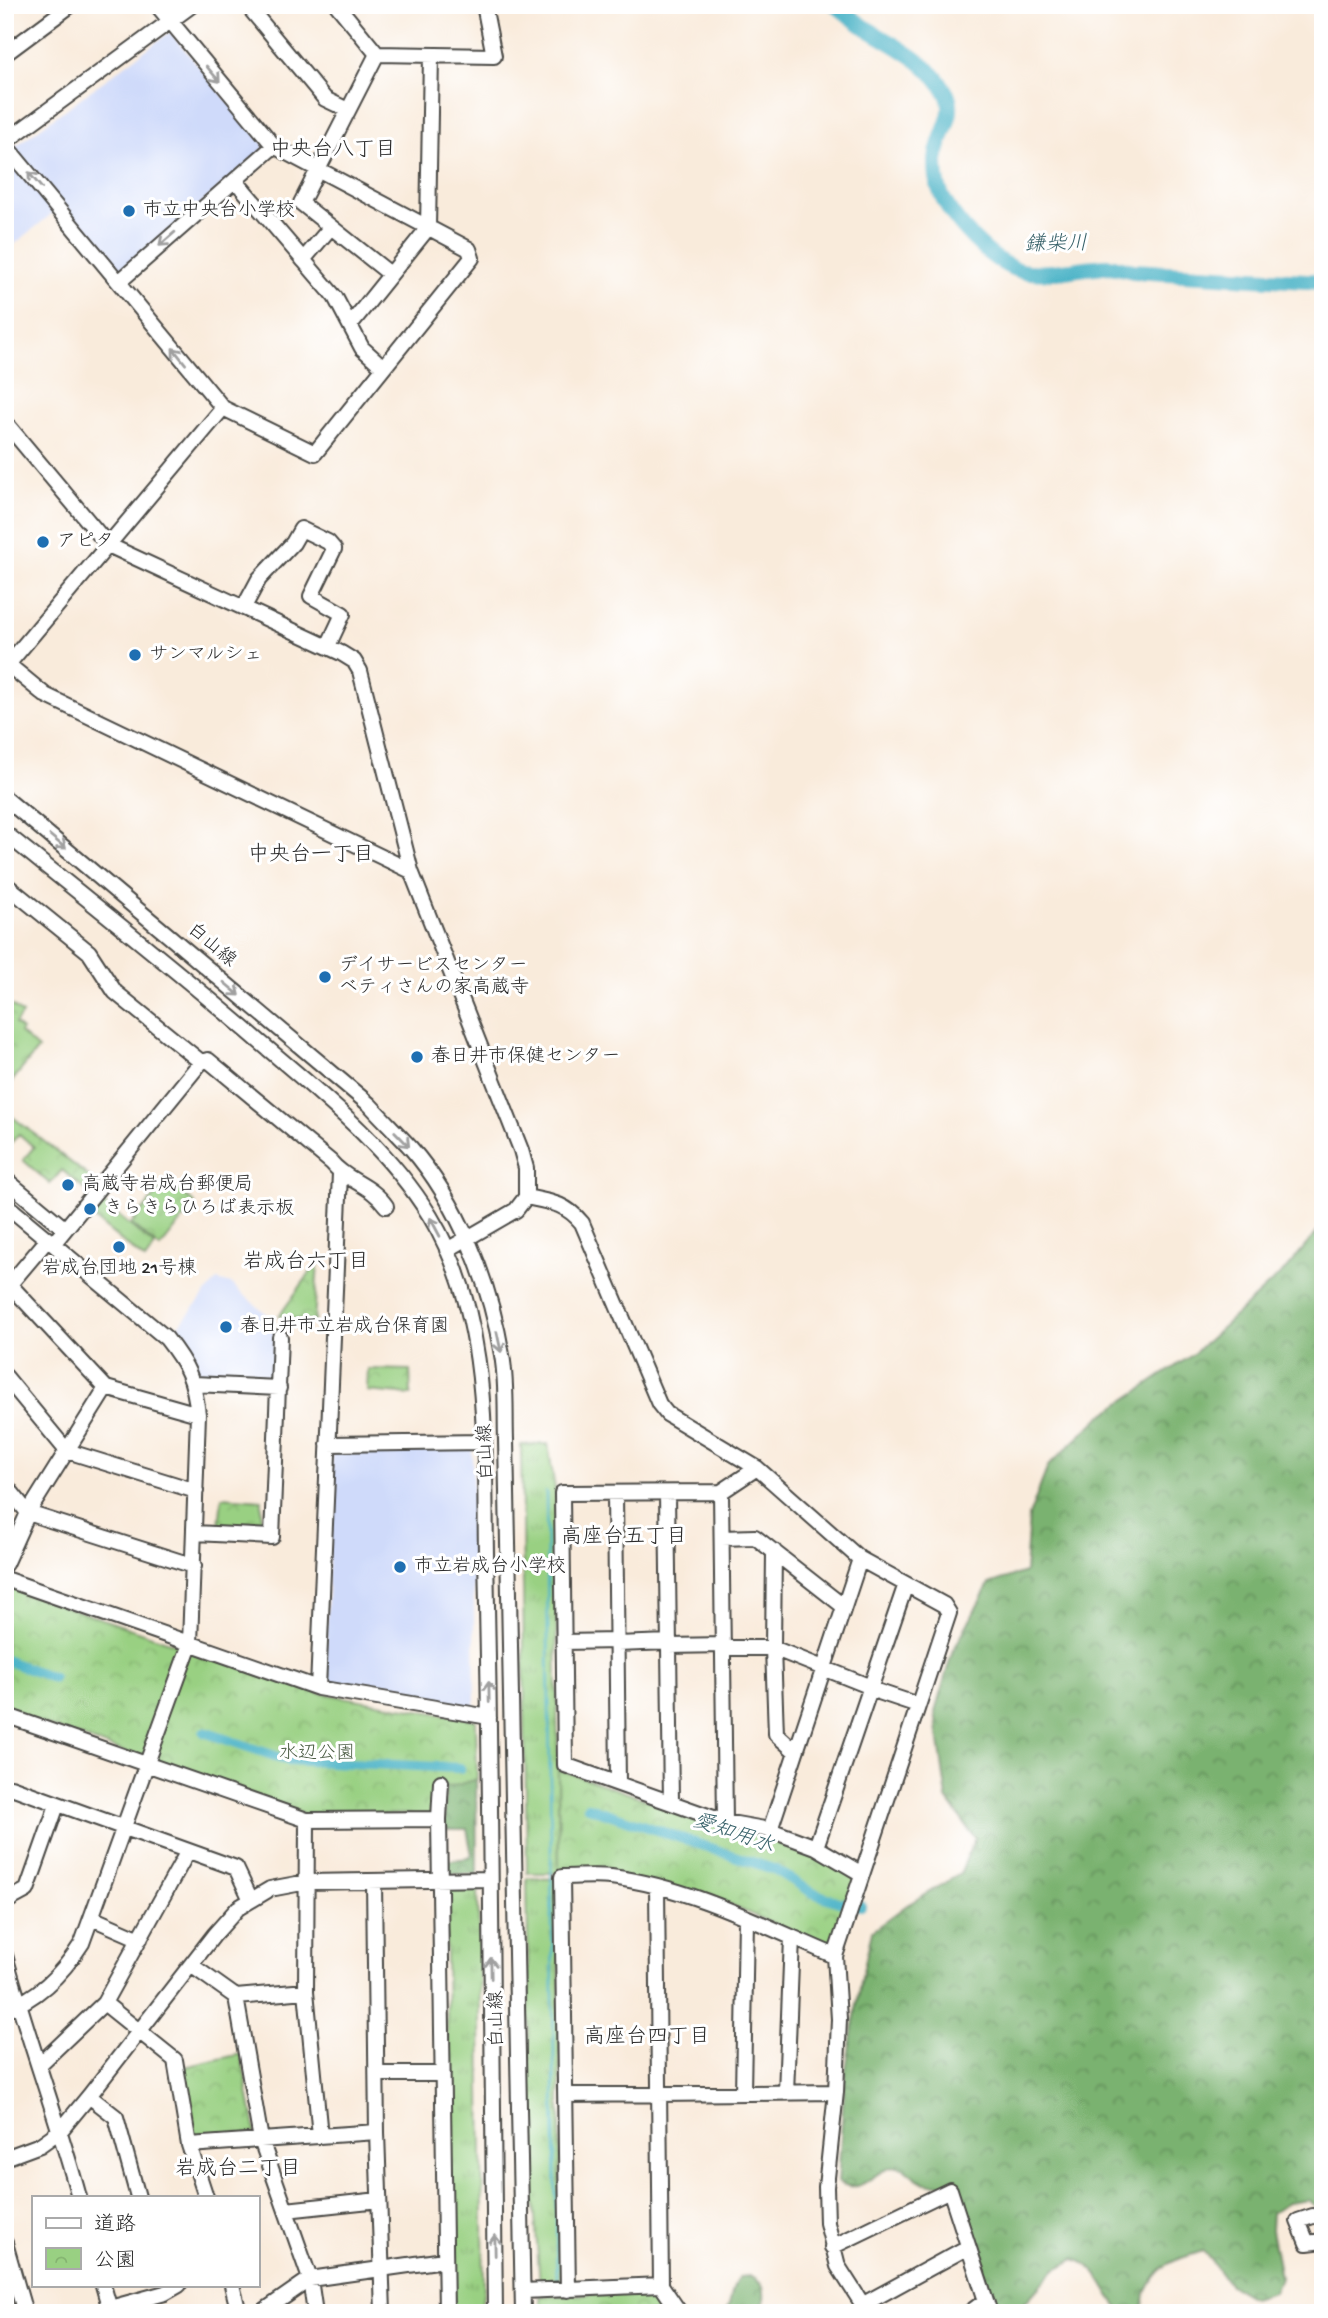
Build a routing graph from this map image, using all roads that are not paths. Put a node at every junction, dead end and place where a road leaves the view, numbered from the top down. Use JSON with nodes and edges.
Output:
{"nodes":[{"id":1,"x":71,"y":5,"type":"edge"},
{"id":2,"x":157,"y":5,"type":"edge"},
{"id":3,"x":192,"y":5,"type":"edge"},
{"id":4,"x":247,"y":5,"type":"edge"},
{"id":5,"x":337,"y":5,"type":"edge"},
{"id":6,"x":484,"y":5,"type":"edge"},
{"id":7,"x":169,"y":22,"type":"junction"},
{"id":8,"x":5,"y":54,"type":"edge"},
{"id":9,"x":377,"y":54,"type":"junction"},
{"id":10,"x":431,"y":55,"type":"junction"},
{"id":11,"x":348,"y":110,"type":"junction"},
{"id":12,"x":5,"y":144,"type":"edge"},
{"id":13,"x":274,"y":146,"type":"junction"},
{"id":14,"x":318,"y":170,"type":"junction"},
{"id":15,"x":234,"y":180,"type":"junction"},
{"id":16,"x":331,"y":228,"type":"junction"},
{"id":17,"x":428,"y":228,"type":"junction"},
{"id":18,"x":303,"y":260,"type":"junction"},
{"id":19,"x":390,"y":274,"type":"junction"},
{"id":20,"x":119,"y":282,"type":"junction"},
{"id":21,"x":350,"y":325,"type":"junction"},
{"id":22,"x":383,"y":368,"type":"junction"},
{"id":23,"x":223,"y":408,"type":"junction"},
{"id":24,"x":5,"y":422,"type":"edge"},
{"id":25,"x":108,"y":545,"type":"junction"},
{"id":26,"x":244,"y":607,"type":"junction"},
{"id":27,"x":328,"y":646,"type":"junction"},
{"id":28,"x":6,"y":665,"type":"edge"},
{"id":29,"x":5,"y":798,"type":"edge"},
{"id":30,"x":5,"y":833,"type":"edge"},
{"id":31,"x":411,"y":871,"type":"junction"},
{"id":32,"x":5,"y":884,"type":"edge"},
{"id":33,"x":201,"y":1062,"type":"junction"},
{"id":34,"x":340,"y":1173,"type":"junction"},
{"id":35,"x":5,"y":1179,"type":"edge"},
{"id":36,"x":526,"y":1197,"type":"junction"},
{"id":37,"x":5,"y":1204,"type":"edge"},
{"id":38,"x":386,"y":1206,"type":"dead end"},
{"id":39,"x":65,"y":1228,"type":"junction"},
{"id":40,"x":467,"y":1241,"type":"junction"},
{"id":41,"x":50,"y":1242,"type":"junction"},
{"id":42,"x":447,"y":1251,"type":"junction"},
{"id":43,"x":7,"y":1288,"type":"edge"},
{"id":44,"x":280,"y":1337,"type":"dead end"},
{"id":45,"x":5,"y":1376,"type":"edge"},
{"id":46,"x":194,"y":1384,"type":"junction"},
{"id":47,"x":106,"y":1388,"type":"junction"},
{"id":48,"x":279,"y":1388,"type":"junction"},
{"id":49,"x":198,"y":1414,"type":"junction"},
{"id":50,"x":484,"y":1441,"type":"junction"},
{"id":51,"x":328,"y":1444,"type":"junction"},
{"id":52,"x":67,"y":1451,"type":"junction"},
{"id":53,"x":757,"y":1468,"type":"junction"},
{"id":54,"x":5,"y":1484,"type":"edge"},
{"id":55,"x":196,"y":1491,"type":"junction"},
{"id":56,"x":721,"y":1492,"type":"junction"},
{"id":57,"x":615,"y":1493,"type":"junction"},
{"id":58,"x":667,"y":1493,"type":"junction"},
{"id":59,"x":28,"y":1513,"type":"junction"},
{"id":60,"x":195,"y":1534,"type":"junction"},
{"id":61,"x":722,"y":1538,"type":"junction"},
{"id":62,"x":774,"y":1551,"type":"junction"},
{"id":63,"x":860,"y":1559,"type":"junction"},
{"id":64,"x":5,"y":1564,"type":"edge"},
{"id":65,"x":194,"y":1566,"type":"junction"},
{"id":66,"x":5,"y":1579,"type":"edge"},
{"id":67,"x":906,"y":1584,"type":"junction"},
{"id":68,"x":843,"y":1606,"type":"junction"},
{"id":69,"x":564,"y":1642,"type":"junction"},
{"id":70,"x":617,"y":1642,"type":"junction"},
{"id":71,"x":190,"y":1644,"type":"junction"},
{"id":72,"x":669,"y":1644,"type":"junction"},
{"id":73,"x":724,"y":1646,"type":"junction"},
{"id":74,"x":773,"y":1648,"type":"junction"},
{"id":75,"x":823,"y":1669,"type":"junction"},
{"id":76,"x":318,"y":1688,"type":"junction"},
{"id":77,"x":870,"y":1688,"type":"junction"},
{"id":78,"x":918,"y":1704,"type":"junction"},
{"id":79,"x":5,"y":1715,"type":"edge"},
{"id":80,"x":489,"y":1717,"type":"junction"},
{"id":81,"x":796,"y":1752,"type":"junction"},
{"id":82,"x":148,"y":1765,"type":"junction"},
{"id":83,"x":441,"y":1782,"type":"dead end"},
{"id":84,"x":618,"y":1783,"type":"junction"},
{"id":85,"x":5,"y":1789,"type":"edge"},
{"id":86,"x":671,"y":1802,"type":"junction"},
{"id":87,"x":57,"y":1805,"type":"junction"},
{"id":88,"x":439,"y":1819,"type":"junction"},
{"id":89,"x":307,"y":1820,"type":"junction"},
{"id":90,"x":725,"y":1822,"type":"junction"},
{"id":91,"x":124,"y":1829,"type":"junction"},
{"id":92,"x":771,"y":1830,"type":"junction"},
{"id":93,"x":817,"y":1847,"type":"junction"},
{"id":94,"x":188,"y":1851,"type":"junction"},
{"id":95,"x":862,"y":1874,"type":"junction"},
{"id":96,"x":441,"y":1879,"type":"junction"},
{"id":97,"x":490,"y":1879,"type":"junction"},
{"id":98,"x":374,"y":1881,"type":"junction"},
{"id":99,"x":307,"y":1882,"type":"junction"},
{"id":100,"x":657,"y":1886,"type":"junction"},
{"id":101,"x":251,"y":1900,"type":"junction"},
{"id":102,"x":5,"y":1902,"type":"edge"},
{"id":103,"x":92,"y":1918,"type":"junction"},
{"id":104,"x":746,"y":1919,"type":"junction"},
{"id":105,"x":792,"y":1938,"type":"junction"},
{"id":106,"x":140,"y":1939,"type":"junction"},
{"id":107,"x":5,"y":1955,"type":"edge"},
{"id":108,"x":835,"y":1956,"type":"junction"},
{"id":109,"x":191,"y":1965,"type":"junction"},
{"id":110,"x":306,"y":1992,"type":"junction"},
{"id":111,"x":236,"y":1997,"type":"junction"},
{"id":112,"x":104,"y":2003,"type":"junction"},
{"id":113,"x":12,"y":2008,"type":"edge"},
{"id":114,"x":139,"y":2031,"type":"junction"},
{"id":115,"x":39,"y":2064,"type":"junction"},
{"id":116,"x":378,"y":2074,"type":"junction"},
{"id":117,"x":443,"y":2074,"type":"junction"},
{"id":118,"x":836,"y":2092,"type":"junction"},
{"id":119,"x":744,"y":2093,"type":"junction"},
{"id":120,"x":786,"y":2093,"type":"junction"},
{"id":121,"x":659,"y":2094,"type":"junction"},
{"id":122,"x":566,"y":2095,"type":"junction"},
{"id":123,"x":89,"y":2096,"type":"junction"},
{"id":124,"x":61,"y":2130,"type":"junction"},
{"id":125,"x":377,"y":2132,"type":"junction"},
{"id":126,"x":320,"y":2136,"type":"junction"},
{"id":127,"x":261,"y":2140,"type":"junction"},
{"id":128,"x":189,"y":2145,"type":"junction"},
{"id":129,"x":5,"y":2158,"type":"edge"},
{"id":130,"x":79,"y":2196,"type":"edge"},
{"id":131,"x":138,"y":2196,"type":"edge"},
{"id":132,"x":206,"y":2196,"type":"edge"},
{"id":133,"x":379,"y":2200,"type":"junction"},
{"id":134,"x":286,"y":2210,"type":"junction"},
{"id":135,"x":1313,"y":2216,"type":"dead end"},
{"id":136,"x":1323,"y":2241,"type":"edge"},
{"id":137,"x":5,"y":2243,"type":"edge"},
{"id":138,"x":832,"y":2247,"type":"junction"},
{"id":139,"x":968,"y":2247,"type":"junction"},
{"id":140,"x":444,"y":2260,"type":"junction"},
{"id":141,"x":380,"y":2268,"type":"junction"},
{"id":142,"x":310,"y":2279,"type":"junction"},
{"id":143,"x":661,"y":2285,"type":"junction"},
{"id":144,"x":103,"y":2286,"type":"edge"},
{"id":145,"x":232,"y":2286,"type":"edge"},
{"id":146,"x":164,"y":2289,"type":"edge"},
{"id":147,"x":568,"y":2290,"type":"junction"},
{"id":148,"x":523,"y":2291,"type":"junction"},
{"id":149,"x":987,"y":2307,"type":"edge"},
{"id":150,"x":865,"y":2309,"type":"edge"},
{"id":151,"x":110,"y":2310,"type":"edge"},
{"id":152,"x":25,"y":2313,"type":"edge"},
{"id":153,"x":239,"y":2313,"type":"edge"},
{"id":154,"x":261,"y":2313,"type":"edge"},
{"id":155,"x":315,"y":2313,"type":"edge"},
{"id":156,"x":383,"y":2313,"type":"edge"},
{"id":157,"x":446,"y":2313,"type":"edge"},
{"id":158,"x":495,"y":2313,"type":"edge"},
{"id":159,"x":523,"y":2313,"type":"edge"},
{"id":160,"x":680,"y":2313,"type":"edge"},
{"id":161,"x":969,"y":2313,"type":"edge"}],
"edges":[{"from":1,"to":8,"type":"street"},
{"from":2,"to":7,"type":"street"},
{"from":3,"to":7,"type":"street"},
{"from":4,"to":11,"type":"street"},
{"from":5,"to":9,"type":"street"},
{"from":6,"to":10,"type":"street"},
{"from":7,"to":12,"type":"street"},
{"from":7,"to":13,"type":"street","one_way":true},
{"from":9,"to":10,"type":"street"},
{"from":9,"to":11,"type":"street"},
{"from":10,"to":17,"type":"street"},
{"from":11,"to":14,"type":"street"},
{"from":20,"to":12,"type":"street","one_way":true},
{"from":13,"to":14,"type":"street"},
{"from":13,"to":15,"type":"street"},
{"from":14,"to":16,"type":"street"},
{"from":14,"to":17,"type":"street"},
{"from":15,"to":18,"type":"street"},
{"from":15,"to":20,"type":"street","one_way":true},
{"from":16,"to":18,"type":"street"},
{"from":16,"to":19,"type":"street"},
{"from":17,"to":19,"type":"street"},
{"from":17,"to":22,"type":"street"},
{"from":18,"to":21,"type":"street"},
{"from":19,"to":21,"type":"street"},
{"from":23,"to":20,"type":"street","one_way":true},
{"from":21,"to":22,"type":"street"},
{"from":22,"to":23,"type":"street"},
{"from":23,"to":25,"type":"street"},
{"from":24,"to":25,"type":"street"},
{"from":25,"to":26,"type":"street"},
{"from":25,"to":28,"type":"street"},
{"from":26,"to":27,"type":"street"},
{"from":26,"to":27,"type":"street"},
{"from":27,"to":31,"type":"street"},
{"from":28,"to":31,"type":"street"},
{"from":29,"to":40,"type":"street","name":"白山線","one_way":true},
{"from":42,"to":30,"type":"street","name":"白山線","one_way":true},
{"from":31,"to":36,"type":"street"},
{"from":32,"to":33,"type":"street"},
{"from":33,"to":34,"type":"street"},
{"from":33,"to":39,"type":"street"},
{"from":34,"to":38,"type":"street"},
{"from":34,"to":51,"type":"street"},
{"from":35,"to":39,"type":"street"},
{"from":36,"to":40,"type":"street"},
{"from":36,"to":53,"type":"street"},
{"from":37,"to":41,"type":"street"},
{"from":39,"to":41,"type":"street"},
{"from":40,"to":42,"type":"street"},
{"from":40,"to":148,"type":"street","name":"白山線","one_way":true},
{"from":41,"to":43,"type":"street"},
{"from":41,"to":46,"type":"street"},
{"from":42,"to":50,"type":"street","name":"白山線"},
{"from":43,"to":47,"type":"street"},
{"from":44,"to":48,"type":"street"},
{"from":45,"to":52,"type":"street"},
{"from":46,"to":48,"type":"street"},
{"from":46,"to":49,"type":"street"},
{"from":47,"to":49,"type":"street"},
{"from":47,"to":52,"type":"street"},
{"from":48,"to":60,"type":"street"},
{"from":49,"to":55,"type":"street"},
{"from":50,"to":51,"type":"street"},
{"from":80,"to":50,"type":"street","name":"白山線","one_way":true},
{"from":51,"to":76,"type":"street"},
{"from":52,"to":55,"type":"street"},
{"from":52,"to":59,"type":"street"},
{"from":53,"to":56,"type":"street"},
{"from":53,"to":63,"type":"street"},
{"from":54,"to":59,"type":"street"},
{"from":55,"to":60,"type":"street"},
{"from":56,"to":58,"type":"street"},
{"from":56,"to":61,"type":"street"},
{"from":57,"to":58,"type":"street"},
{"from":57,"to":69,"type":"street"},
{"from":57,"to":70,"type":"street"},
{"from":58,"to":72,"type":"street"},
{"from":59,"to":64,"type":"street"},
{"from":59,"to":65,"type":"street"},
{"from":60,"to":65,"type":"street"},
{"from":61,"to":62,"type":"street"},
{"from":61,"to":73,"type":"street"},
{"from":62,"to":68,"type":"street"},
{"from":62,"to":74,"type":"street"},
{"from":63,"to":67,"type":"street"},
{"from":63,"to":68,"type":"street"},
{"from":65,"to":71,"type":"street"},
{"from":66,"to":71,"type":"street"},
{"from":67,"to":77,"type":"street"},
{"from":67,"to":78,"type":"street"},
{"from":68,"to":75,"type":"street"},
{"from":69,"to":70,"type":"street"},
{"from":69,"to":84,"type":"street"},
{"from":70,"to":72,"type":"street"},
{"from":70,"to":84,"type":"street"},
{"from":71,"to":76,"type":"street"},
{"from":71,"to":82,"type":"street"},
{"from":72,"to":73,"type":"street"},
{"from":72,"to":86,"type":"street"},
{"from":73,"to":74,"type":"street"},
{"from":73,"to":90,"type":"street"},
{"from":74,"to":75,"type":"street"},
{"from":74,"to":81,"type":"street"},
{"from":75,"to":77,"type":"street"},
{"from":75,"to":81,"type":"street"},
{"from":76,"to":80,"type":"street"},
{"from":77,"to":78,"type":"street"},
{"from":77,"to":93,"type":"street"},
{"from":78,"to":95,"type":"street"},
{"from":79,"to":82,"type":"street"},
{"from":80,"to":97,"type":"street","name":"白山線"},
{"from":81,"to":92,"type":"street"},
{"from":82,"to":89,"type":"street"},
{"from":82,"to":91,"type":"street"},
{"from":83,"to":88,"type":"street"},
{"from":84,"to":86,"type":"street"},
{"from":85,"to":87,"type":"street"},
{"from":86,"to":90,"type":"street"},
{"from":87,"to":91,"type":"street"},
{"from":87,"to":102,"type":"street"},
{"from":88,"to":89,"type":"street"},
{"from":88,"to":96,"type":"street"},
{"from":89,"to":99,"type":"street"},
{"from":90,"to":92,"type":"street"},
{"from":91,"to":94,"type":"street"},
{"from":91,"to":103,"type":"street"},
{"from":92,"to":93,"type":"street"},
{"from":93,"to":95,"type":"street"},
{"from":94,"to":101,"type":"street"},
{"from":94,"to":106,"type":"street"},
{"from":95,"to":108,"type":"street"},
{"from":96,"to":97,"type":"street"},
{"from":96,"to":98,"type":"street"},
{"from":96,"to":117,"type":"street"},
{"from":158,"to":97,"type":"street","name":"白山線","one_way":true},
{"from":98,"to":99,"type":"street"},
{"from":98,"to":116,"type":"street"},
{"from":99,"to":101,"type":"street"},
{"from":99,"to":110,"type":"street"},
{"from":100,"to":104,"type":"street"},
{"from":100,"to":121,"type":"street"},
{"from":100,"to":122,"type":"street"},
{"from":101,"to":109,"type":"street"},
{"from":103,"to":106,"type":"street"},
{"from":103,"to":113,"type":"street"},
{"from":104,"to":105,"type":"street"},
{"from":104,"to":119,"type":"street"},
{"from":105,"to":108,"type":"street"},
{"from":105,"to":120,"type":"street"},
{"from":106,"to":112,"type":"street"},
{"from":107,"to":113,"type":"street"},
{"from":108,"to":118,"type":"street"},
{"from":109,"to":111,"type":"street"},
{"from":109,"to":114,"type":"street"},
{"from":110,"to":111,"type":"street"},
{"from":110,"to":126,"type":"street"},
{"from":111,"to":127,"type":"street"},
{"from":112,"to":114,"type":"street"},
{"from":112,"to":115,"type":"street"},
{"from":113,"to":115,"type":"street"},
{"from":114,"to":123,"type":"street"},
{"from":114,"to":128,"type":"street"},
{"from":115,"to":124,"type":"street"},
{"from":116,"to":117,"type":"street"},
{"from":116,"to":125,"type":"street"},
{"from":117,"to":140,"type":"street"},
{"from":118,"to":120,"type":"street"},
{"from":118,"to":138,"type":"street"},
{"from":119,"to":120,"type":"street"},
{"from":119,"to":121,"type":"street"},
{"from":121,"to":122,"type":"street"},
{"from":121,"to":143,"type":"street"},
{"from":122,"to":147,"type":"street"},
{"from":123,"to":124,"type":"street"},
{"from":123,"to":131,"type":"street"},
{"from":124,"to":129,"type":"street"},
{"from":124,"to":130,"type":"street"},
{"from":125,"to":126,"type":"street"},
{"from":125,"to":133,"type":"street"},
{"from":126,"to":127,"type":"street"},
{"from":127,"to":128,"type":"street"},
{"from":127,"to":134,"type":"street"},
{"from":128,"to":132,"type":"street"},
{"from":133,"to":134,"type":"street"},
{"from":133,"to":141,"type":"street"},
{"from":134,"to":142,"type":"street"},
{"from":135,"to":136,"type":"street"},
{"from":137,"to":152,"type":"street"},
{"from":138,"to":139,"type":"street"},
{"from":138,"to":150,"type":"street"},
{"from":139,"to":149,"type":"street"},
{"from":139,"to":150,"type":"street"},
{"from":140,"to":141,"type":"street"},
{"from":140,"to":157,"type":"street"},
{"from":141,"to":142,"type":"street"},
{"from":141,"to":156,"type":"street"},
{"from":142,"to":154,"type":"street"},
{"from":142,"to":155,"type":"street"},
{"from":143,"to":147,"type":"street"},
{"from":143,"to":160,"type":"street"},
{"from":144,"to":151,"type":"street"},
{"from":145,"to":153,"type":"street"},
{"from":146,"to":151,"type":"street"},
{"from":147,"to":148,"type":"street"},
{"from":148,"to":159,"type":"street","name":"白山線"},
{"from":149,"to":161,"type":"street"}]}
